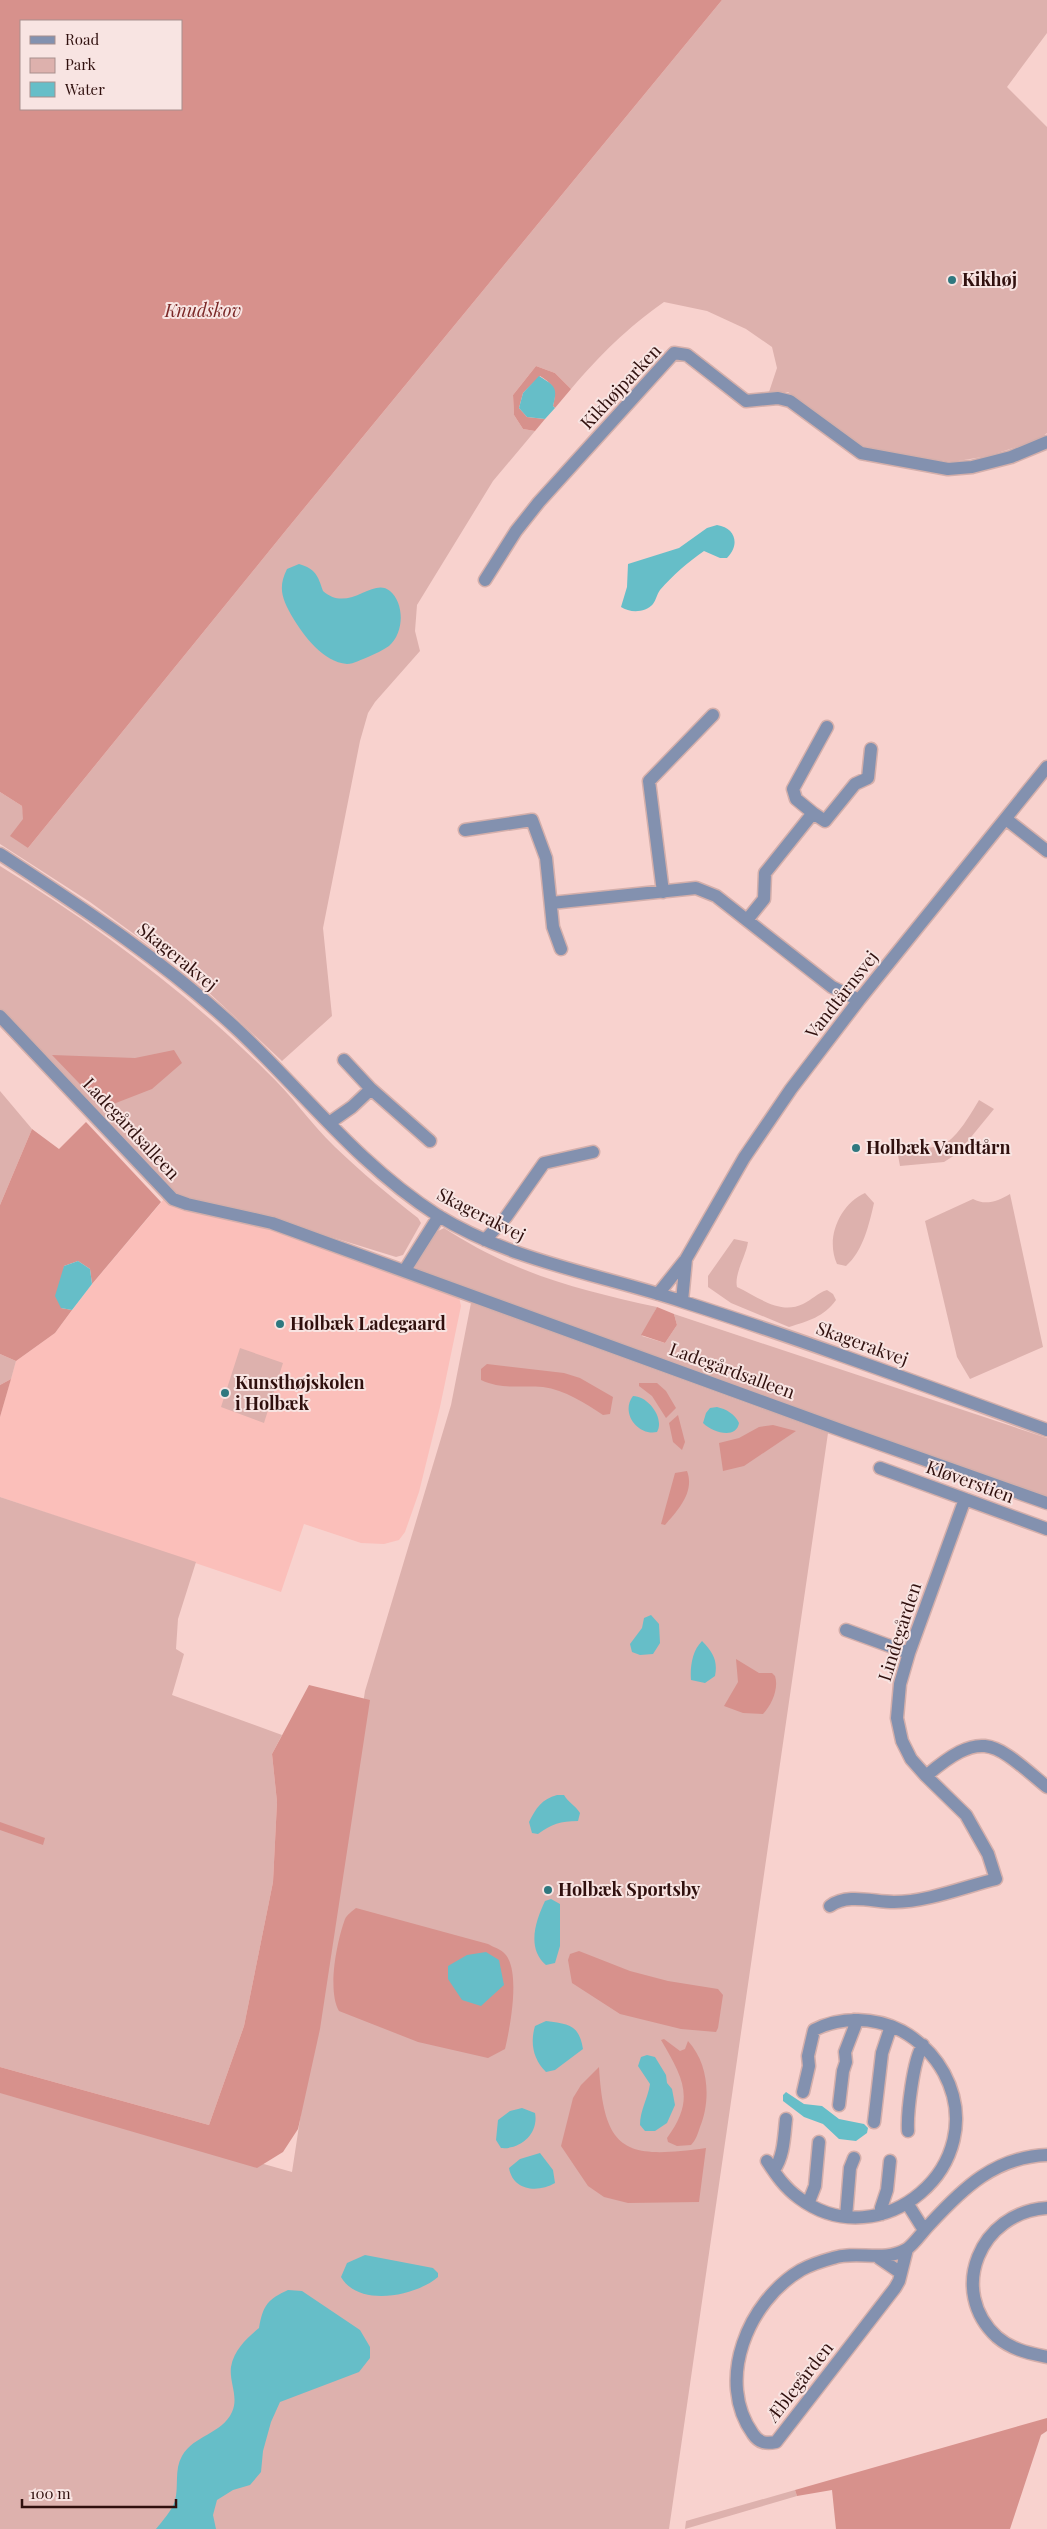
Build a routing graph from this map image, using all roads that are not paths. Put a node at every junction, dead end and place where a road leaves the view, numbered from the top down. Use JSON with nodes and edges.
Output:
{"nodes":[{"id":1,"x":1047,"y":442,"type":"edge"},
{"id":2,"x":485,"y":580,"type":"dead end"},
{"id":3,"x":713,"y":715,"type":"dead end"},
{"id":4,"x":826,"y":727,"type":"dead end"},
{"id":5,"x":871,"y":749,"type":"dead end"},
{"id":6,"x":1047,"y":766,"type":"edge"},
{"id":7,"x":813,"y":813,"type":"junction"},
{"id":8,"x":1006,"y":819,"type":"junction"},
{"id":9,"x":465,"y":830,"type":"dead end"},
{"id":10,"x":1047,"y":851,"type":"edge"},
{"id":11,"x":0,"y":854,"type":"edge"},
{"id":12,"x":663,"y":892,"type":"junction"},
{"id":13,"x":550,"y":904,"type":"junction"},
{"id":14,"x":747,"y":920,"type":"junction"},
{"id":15,"x":561,"y":949,"type":"dead end"},
{"id":16,"x":855,"y":1005,"type":"junction"},
{"id":17,"x":0,"y":1016,"type":"edge"},
{"id":18,"x":344,"y":1060,"type":"dead end"},
{"id":19,"x":371,"y":1089,"type":"junction"},
{"id":20,"x":333,"y":1128,"type":"junction"},
{"id":21,"x":430,"y":1141,"type":"dead end"},
{"id":22,"x":592,"y":1152,"type":"dead end"},
{"id":23,"x":438,"y":1216,"type":"junction"},
{"id":24,"x":506,"y":1217,"type":"junction"},
{"id":25,"x":485,"y":1240,"type":"junction"},
{"id":26,"x":501,"y":1247,"type":"junction"},
{"id":27,"x":686,"y":1259,"type":"junction"},
{"id":28,"x":405,"y":1270,"type":"junction"},
{"id":29,"x":658,"y":1294,"type":"junction"},
{"id":30,"x":682,"y":1301,"type":"junction"},
{"id":31,"x":1047,"y":1430,"type":"edge"},
{"id":32,"x":880,"y":1468,"type":"dead end"},
{"id":33,"x":965,"y":1499,"type":"junction"},
{"id":34,"x":1047,"y":1503,"type":"edge"},
{"id":35,"x":1047,"y":1529,"type":"edge"},
{"id":36,"x":846,"y":1630,"type":"dead end"},
{"id":37,"x":909,"y":1653,"type":"junction"},
{"id":38,"x":926,"y":1776,"type":"junction"},
{"id":39,"x":1047,"y":1787,"type":"edge"},
{"id":40,"x":830,"y":1906,"type":"dead end"},
{"id":41,"x":854,"y":2020,"type":"junction"},
{"id":42,"x":891,"y":2026,"type":"junction"},
{"id":43,"x":923,"y":2045,"type":"junction"},
{"id":44,"x":803,"y":2092,"type":"dead end"},
{"id":45,"x":839,"y":2105,"type":"dead end"},
{"id":46,"x":786,"y":2119,"type":"dead end"},
{"id":47,"x":874,"y":2122,"type":"dead end"},
{"id":48,"x":908,"y":2131,"type":"dead end"},
{"id":49,"x":819,"y":2142,"type":"dead end"},
{"id":50,"x":1047,"y":2155,"type":"edge"},
{"id":51,"x":854,"y":2158,"type":"dead end"},
{"id":52,"x":890,"y":2161,"type":"dead end"},
{"id":53,"x":908,"y":2203,"type":"junction"},
{"id":54,"x":808,"y":2204,"type":"junction"},
{"id":55,"x":1047,"y":2208,"type":"edge"},
{"id":56,"x":882,"y":2214,"type":"junction"},
{"id":57,"x":846,"y":2217,"type":"junction"},
{"id":58,"x":924,"y":2230,"type":"junction"},
{"id":59,"x":907,"y":2249,"type":"junction"},
{"id":60,"x":879,"y":2258,"type":"junction"},
{"id":61,"x":901,"y":2273,"type":"junction"},
{"id":62,"x":1047,"y":2357,"type":"edge"}],
"edges":[{"from":1,"to":2,"type":"street","name":"Kikhøjparken"},
{"from":3,"to":12,"type":"street"},
{"from":4,"to":7,"type":"street"},
{"from":5,"to":7,"type":"street"},
{"from":6,"to":8,"type":"street","name":"Vandtårnsvej"},
{"from":7,"to":14,"type":"street"},
{"from":8,"to":10,"type":"street"},
{"from":8,"to":16,"type":"street","name":"Vandtårnsvej"},
{"from":9,"to":13,"type":"street"},
{"from":11,"to":20,"type":"street","name":"Skagerakvej"},
{"from":12,"to":13,"type":"street"},
{"from":12,"to":14,"type":"street"},
{"from":13,"to":15,"type":"street"},
{"from":14,"to":16,"type":"street"},
{"from":16,"to":27,"type":"street","name":"Vandtårnsvej"},
{"from":17,"to":28,"type":"street","name":"Ladegårdsalleen"},
{"from":18,"to":19,"type":"street"},
{"from":19,"to":20,"type":"street"},
{"from":19,"to":21,"type":"street"},
{"from":20,"to":23,"type":"street","name":"Skagerakvej"},
{"from":22,"to":24,"type":"street"},
{"from":23,"to":25,"type":"street","name":"Skagerakvej"},
{"from":23,"to":28,"type":"street"},
{"from":24,"to":25,"type":"street"},
{"from":24,"to":26,"type":"street"},
{"from":25,"to":26,"type":"street","name":"Skagerakvej"},
{"from":26,"to":29,"type":"street","name":"Skagerakvej"},
{"from":27,"to":29,"type":"street","name":"Vandtårnsvej"},
{"from":27,"to":30,"type":"street","name":"Vandtårnsvej"},
{"from":28,"to":34,"type":"street","name":"Ladegårdsalleen"},
{"from":29,"to":30,"type":"street","name":"Skagerakvej"},
{"from":30,"to":31,"type":"street","name":"Skagerakvej"},
{"from":32,"to":33,"type":"street","name":"Kløverstien"},
{"from":33,"to":35,"type":"street","name":"Kløverstien"},
{"from":33,"to":37,"type":"street","name":"Lindegården"},
{"from":36,"to":37,"type":"street"},
{"from":37,"to":38,"type":"street","name":"Lindegården"},
{"from":38,"to":39,"type":"street"},
{"from":38,"to":40,"type":"street","name":"Lindegården"},
{"from":41,"to":42,"type":"street"},
{"from":41,"to":44,"type":"street"},
{"from":41,"to":45,"type":"street"},
{"from":42,"to":43,"type":"street"},
{"from":42,"to":47,"type":"street"},
{"from":43,"to":48,"type":"street"},
{"from":43,"to":53,"type":"street"},
{"from":46,"to":54,"type":"street"},
{"from":49,"to":54,"type":"street"},
{"from":50,"to":58,"type":"street"},
{"from":51,"to":57,"type":"street"},
{"from":52,"to":56,"type":"street"},
{"from":53,"to":56,"type":"street"},
{"from":53,"to":58,"type":"street"},
{"from":54,"to":57,"type":"street"},
{"from":55,"to":62,"type":"street"},
{"from":56,"to":57,"type":"street"},
{"from":58,"to":59,"type":"street"},
{"from":59,"to":60,"type":"street","name":"Æblegården"},
{"from":59,"to":61,"type":"street","name":"Æblegården"},
{"from":60,"to":61,"type":"street","name":"Æblegården"},
{"from":60,"to":61,"type":"street","name":"Æblegården"}]}
